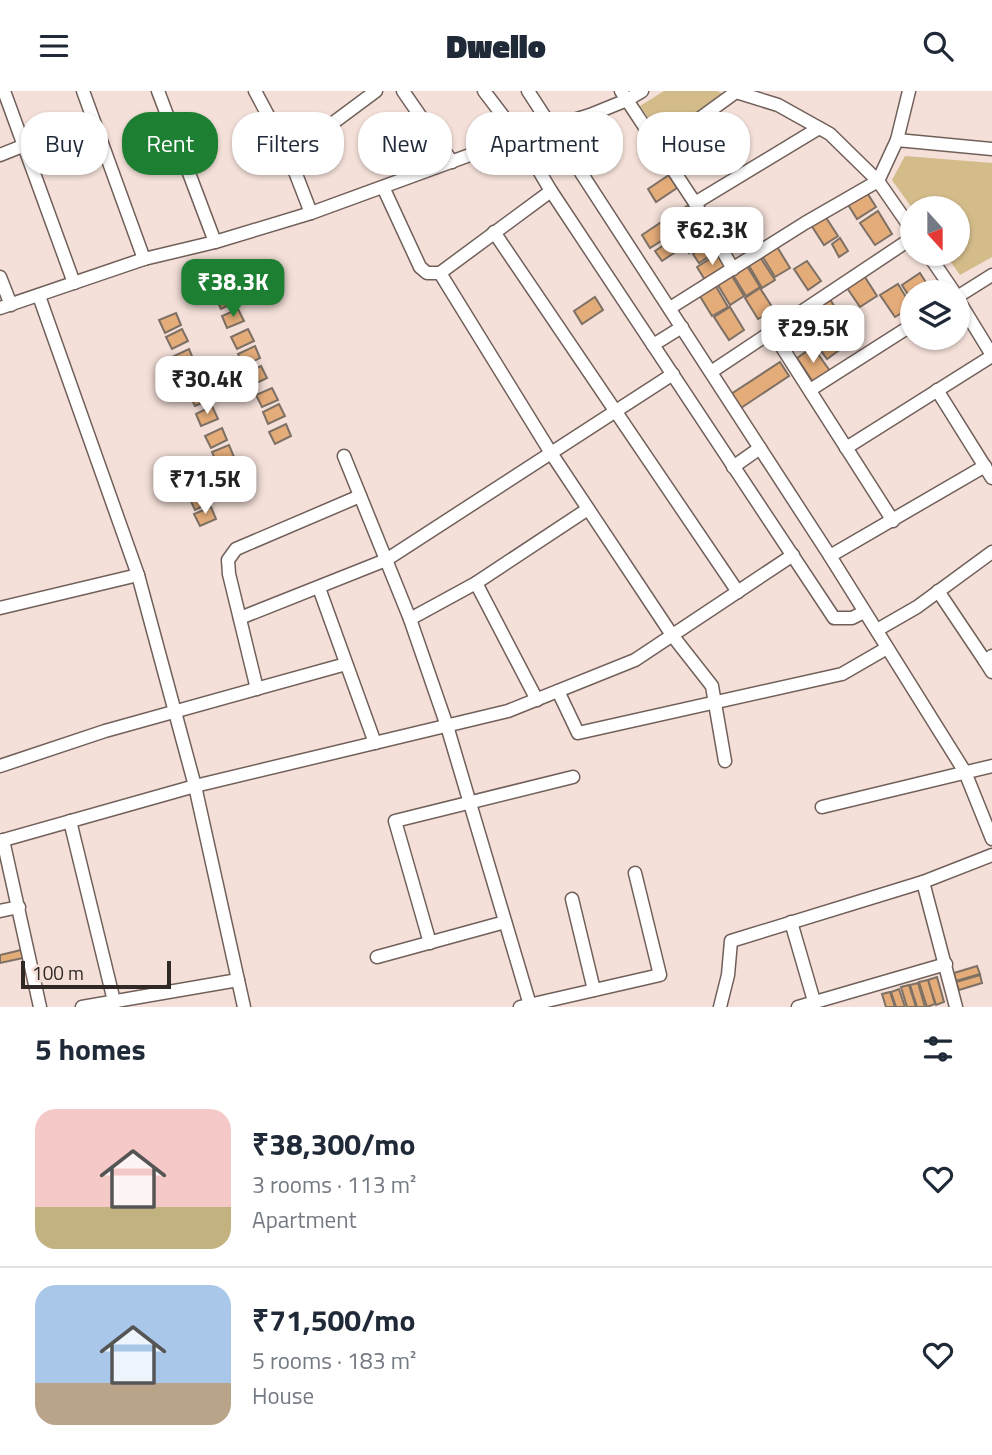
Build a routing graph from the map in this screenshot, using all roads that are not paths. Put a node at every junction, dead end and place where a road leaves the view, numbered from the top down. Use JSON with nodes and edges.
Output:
{"nodes":[{"id":1,"x":4,"y":91,"type":"edge"},
{"id":2,"x":83,"y":91,"type":"edge"},
{"id":3,"x":158,"y":91,"type":"edge"},
{"id":4,"x":255,"y":91,"type":"edge"},
{"id":5,"x":376,"y":91,"type":"edge"},
{"id":6,"x":403,"y":91,"type":"edge"},
{"id":7,"x":484,"y":91,"type":"edge"},
{"id":8,"x":528,"y":91,"type":"edge"},
{"id":9,"x":642,"y":91,"type":"edge"},
{"id":10,"x":909,"y":91,"type":"edge"},
{"id":11,"x":734,"y":92,"type":"edge"},
{"id":12,"x":624,"y":95,"type":"edge"},
{"id":13,"x":266,"y":112,"type":"edge"},
{"id":14,"x":417,"y":112,"type":"edge"},
{"id":15,"x":500,"y":112,"type":"edge"},
{"id":16,"x":543,"y":112,"type":"edge"},
{"id":17,"x":586,"y":112,"type":"edge"},
{"id":18,"x":707,"y":112,"type":"edge"},
{"id":19,"x":344,"y":115,"type":"edge"},
{"id":20,"x":637,"y":115,"type":"edge"},
{"id":21,"x":819,"y":128,"type":"junction"},
{"id":22,"x":21,"y":137,"type":"edge"},
{"id":23,"x":897,"y":140,"type":"junction"},
{"id":24,"x":21,"y":146,"type":"edge"},
{"id":25,"x":992,"y":149,"type":"edge"},
{"id":26,"x":0,"y":155,"type":"edge"},
{"id":27,"x":466,"y":157,"type":"edge"},
{"id":28,"x":452,"y":162,"type":"edge"},
{"id":29,"x":35,"y":175,"type":"edge"},
{"id":30,"x":296,"y":175,"type":"edge"},
{"id":31,"x":416,"y":175,"type":"edge"},
{"id":32,"x":542,"y":175,"type":"edge"},
{"id":33,"x":584,"y":175,"type":"edge"},
{"id":34,"x":677,"y":175,"type":"edge"},
{"id":35,"x":878,"y":181,"type":"junction"},
{"id":36,"x":383,"y":187,"type":"junction"},
{"id":37,"x":551,"y":191,"type":"junction"},
{"id":38,"x":695,"y":203,"type":"junction"},
{"id":39,"x":311,"y":213,"type":"junction"},
{"id":40,"x":900,"y":213,"type":"edge"},
{"id":41,"x":494,"y":232,"type":"junction"},
{"id":42,"x":215,"y":242,"type":"junction"},
{"id":43,"x":900,"y":246,"type":"edge"},
{"id":44,"x":144,"y":259,"type":"junction"},
{"id":45,"x":733,"y":269,"type":"junction"},
{"id":46,"x":440,"y":273,"type":"junction"},
{"id":47,"x":992,"y":275,"type":"edge"},
{"id":48,"x":0,"y":277,"type":"edge"},
{"id":49,"x":74,"y":283,"type":"junction"},
{"id":50,"x":970,"y":289,"type":"edge"},
{"id":51,"x":39,"y":296,"type":"junction"},
{"id":52,"x":5,"y":306,"type":"edge"},
{"id":53,"x":670,"y":308,"type":"junction"},
{"id":54,"x":970,"y":320,"type":"edge"},
{"id":55,"x":682,"y":327,"type":"junction"},
{"id":56,"x":771,"y":330,"type":"junction"},
{"id":57,"x":900,"y":333,"type":"edge"},
{"id":58,"x":653,"y":345,"type":"junction"},
{"id":59,"x":992,"y":356,"type":"edge"},
{"id":60,"x":711,"y":372,"type":"junction"},
{"id":61,"x":673,"y":374,"type":"junction"},
{"id":62,"x":810,"y":390,"type":"junction"},
{"id":63,"x":937,"y":390,"type":"junction"},
{"id":64,"x":614,"y":411,"type":"junction"},
{"id":65,"x":760,"y":448,"type":"junction"},
{"id":66,"x":846,"y":448,"type":"junction"},
{"id":67,"x":551,"y":453,"type":"junction"},
{"id":68,"x":344,"y":456,"type":"dead end"},
{"id":69,"x":733,"y":467,"type":"junction"},
{"id":70,"x":988,"y":472,"type":"edge"},
{"id":71,"x":360,"y":496,"type":"junction"},
{"id":72,"x":588,"y":509,"type":"junction"},
{"id":73,"x":893,"y":521,"type":"junction"},
{"id":74,"x":992,"y":552,"type":"edge"},
{"id":75,"x":793,"y":555,"type":"junction"},
{"id":76,"x":830,"y":556,"type":"junction"},
{"id":77,"x":386,"y":561,"type":"junction"},
{"id":78,"x":138,"y":575,"type":"junction"},
{"id":79,"x":476,"y":583,"type":"junction"},
{"id":80,"x":319,"y":588,"type":"junction"},
{"id":81,"x":939,"y":591,"type":"junction"},
{"id":82,"x":738,"y":592,"type":"junction"},
{"id":83,"x":0,"y":608,"type":"edge"},
{"id":84,"x":864,"y":612,"type":"junction"},
{"id":85,"x":240,"y":618,"type":"junction"},
{"id":86,"x":410,"y":619,"type":"junction"},
{"id":87,"x":877,"y":630,"type":"junction"},
{"id":88,"x":672,"y":635,"type":"junction"},
{"id":89,"x":887,"y":647,"type":"junction"},
{"id":90,"x":990,"y":663,"type":"edge"},
{"id":91,"x":346,"y":664,"type":"junction"},
{"id":92,"x":257,"y":689,"type":"junction"},
{"id":93,"x":558,"y":691,"type":"junction"},
{"id":94,"x":537,"y":700,"type":"junction"},
{"id":95,"x":715,"y":704,"type":"junction"},
{"id":96,"x":176,"y":710,"type":"junction"},
{"id":97,"x":447,"y":726,"type":"junction"},
{"id":98,"x":375,"y":743,"type":"junction"},
{"id":99,"x":725,"y":761,"type":"dead end"},
{"id":100,"x":0,"y":766,"type":"edge"},
{"id":101,"x":992,"y":766,"type":"edge"},
{"id":102,"x":964,"y":772,"type":"junction"},
{"id":103,"x":573,"y":777,"type":"dead end"},
{"id":104,"x":195,"y":786,"type":"junction"},
{"id":105,"x":470,"y":804,"type":"junction"},
{"id":106,"x":822,"y":807,"type":"dead end"},
{"id":107,"x":70,"y":821,"type":"junction"},
{"id":108,"x":992,"y":839,"type":"edge"},
{"id":109,"x":2,"y":840,"type":"edge"},
{"id":110,"x":992,"y":855,"type":"edge"},
{"id":111,"x":635,"y":873,"type":"dead end"},
{"id":112,"x":923,"y":882,"type":"junction"},
{"id":113,"x":572,"y":899,"type":"dead end"},
{"id":114,"x":19,"y":907,"type":"junction"},
{"id":115,"x":0,"y":911,"type":"edge"},
{"id":116,"x":505,"y":922,"type":"junction"},
{"id":117,"x":791,"y":922,"type":"junction"},
{"id":118,"x":430,"y":943,"type":"junction"},
{"id":119,"x":377,"y":957,"type":"dead end"},
{"id":120,"x":946,"y":964,"type":"junction"},
{"id":121,"x":238,"y":979,"type":"junction"},
{"id":122,"x":594,"y":990,"type":"junction"},
{"id":123,"x":814,"y":1001,"type":"junction"},
{"id":124,"x":113,"y":1004,"type":"edge"},
{"id":125,"x":525,"y":1006,"type":"edge"},
{"id":126,"x":40,"y":1007,"type":"edge"},
{"id":127,"x":82,"y":1007,"type":"edge"},
{"id":128,"x":244,"y":1007,"type":"edge"},
{"id":129,"x":720,"y":1007,"type":"edge"},
{"id":130,"x":798,"y":1007,"type":"edge"},
{"id":131,"x":956,"y":1007,"type":"edge"}],
"edges":[{"from":1,"to":22,"type":"street"},
{"from":2,"to":44,"type":"street"},
{"from":3,"to":42,"type":"street"},
{"from":4,"to":13,"type":"street"},
{"from":5,"to":19,"type":"street"},
{"from":6,"to":14,"type":"street"},
{"from":7,"to":15,"type":"street"},
{"from":8,"to":16,"type":"street"},
{"from":9,"to":12,"type":"street"},
{"from":10,"to":23,"type":"street"},
{"from":11,"to":18,"type":"street"},
{"from":11,"to":21,"type":"street"},
{"from":12,"to":17,"type":"street"},
{"from":12,"to":20,"type":"street"},
{"from":21,"to":35,"type":"street"},
{"from":21,"to":38,"type":"street"},
{"from":23,"to":25,"type":"street"},
{"from":23,"to":35,"type":"street"},
{"from":24,"to":26,"type":"street"},
{"from":27,"to":28,"type":"street"},
{"from":29,"to":49,"type":"street"},
{"from":30,"to":39,"type":"street"},
{"from":31,"to":36,"type":"street"},
{"from":32,"to":37,"type":"street"},
{"from":33,"to":53,"type":"street"},
{"from":34,"to":38,"type":"street"},
{"from":35,"to":40,"type":"street"},
{"from":35,"to":45,"type":"street"},
{"from":36,"to":39,"type":"street"},
{"from":36,"to":46,"type":"street"},
{"from":37,"to":41,"type":"street"},
{"from":37,"to":58,"type":"street"},
{"from":38,"to":45,"type":"street"},
{"from":39,"to":42,"type":"street"},
{"from":41,"to":46,"type":"street"},
{"from":41,"to":64,"type":"street"},
{"from":42,"to":44,"type":"street"},
{"from":43,"to":56,"type":"street"},
{"from":44,"to":49,"type":"street"},
{"from":45,"to":53,"type":"street"},
{"from":46,"to":67,"type":"street"},
{"from":47,"to":50,"type":"street"},
{"from":48,"to":52,"type":"street"},
{"from":49,"to":51,"type":"street"},
{"from":51,"to":52,"type":"street"},
{"from":51,"to":78,"type":"street"},
{"from":53,"to":55,"type":"street"},
{"from":54,"to":59,"type":"street"},
{"from":55,"to":58,"type":"street"},
{"from":55,"to":60,"type":"street"},
{"from":56,"to":60,"type":"street"},
{"from":56,"to":62,"type":"street"},
{"from":57,"to":62,"type":"street"},
{"from":58,"to":61,"type":"street"},
{"from":59,"to":63,"type":"street"},
{"from":60,"to":65,"type":"street"},
{"from":61,"to":64,"type":"street"},
{"from":61,"to":69,"type":"street"},
{"from":62,"to":66,"type":"street"},
{"from":63,"to":66,"type":"street"},
{"from":63,"to":70,"type":"street"},
{"from":64,"to":67,"type":"street"},
{"from":64,"to":82,"type":"street"},
{"from":65,"to":69,"type":"street"},
{"from":65,"to":76,"type":"street"},
{"from":66,"to":73,"type":"street"},
{"from":67,"to":72,"type":"street"},
{"from":67,"to":77,"type":"street"},
{"from":68,"to":71,"type":"street"},
{"from":69,"to":75,"type":"street"},
{"from":70,"to":73,"type":"street"},
{"from":71,"to":77,"type":"street"},
{"from":71,"to":85,"type":"street"},
{"from":72,"to":79,"type":"street"},
{"from":72,"to":88,"type":"street"},
{"from":73,"to":76,"type":"street"},
{"from":74,"to":81,"type":"street"},
{"from":75,"to":82,"type":"street"},
{"from":75,"to":84,"type":"street"},
{"from":76,"to":84,"type":"street"},
{"from":77,"to":80,"type":"street"},
{"from":77,"to":86,"type":"street"},
{"from":78,"to":83,"type":"street"},
{"from":78,"to":96,"type":"street"},
{"from":79,"to":86,"type":"street"},
{"from":79,"to":94,"type":"street"},
{"from":80,"to":85,"type":"street"},
{"from":80,"to":91,"type":"street"},
{"from":81,"to":87,"type":"street"},
{"from":81,"to":90,"type":"street"},
{"from":82,"to":88,"type":"street"},
{"from":84,"to":87,"type":"street"},
{"from":85,"to":92,"type":"street"},
{"from":86,"to":97,"type":"street"},
{"from":87,"to":89,"type":"street"},
{"from":88,"to":93,"type":"street"},
{"from":88,"to":95,"type":"street"},
{"from":89,"to":95,"type":"street"},
{"from":89,"to":102,"type":"street"},
{"from":91,"to":92,"type":"street"},
{"from":91,"to":98,"type":"street"},
{"from":92,"to":96,"type":"street"},
{"from":93,"to":94,"type":"street"},
{"from":93,"to":95,"type":"street"},
{"from":94,"to":97,"type":"street"},
{"from":95,"to":99,"type":"street"},
{"from":96,"to":100,"type":"street"},
{"from":96,"to":104,"type":"street"},
{"from":97,"to":98,"type":"street"},
{"from":97,"to":105,"type":"street"},
{"from":98,"to":104,"type":"street"},
{"from":101,"to":102,"type":"street"},
{"from":102,"to":106,"type":"street"},
{"from":102,"to":108,"type":"street"},
{"from":103,"to":105,"type":"street"},
{"from":104,"to":107,"type":"street"},
{"from":104,"to":121,"type":"street"},
{"from":105,"to":116,"type":"street"},
{"from":105,"to":118,"type":"street"},
{"from":107,"to":109,"type":"street"},
{"from":107,"to":124,"type":"street"},
{"from":109,"to":114,"type":"street"},
{"from":110,"to":112,"type":"street"},
{"from":111,"to":122,"type":"street"},
{"from":112,"to":117,"type":"street"},
{"from":112,"to":120,"type":"street"},
{"from":113,"to":122,"type":"street"},
{"from":114,"to":115,"type":"street"},
{"from":114,"to":126,"type":"street"},
{"from":116,"to":118,"type":"street"},
{"from":116,"to":125,"type":"street"},
{"from":117,"to":123,"type":"street"},
{"from":117,"to":129,"type":"street"},
{"from":118,"to":119,"type":"street"},
{"from":120,"to":123,"type":"street"},
{"from":120,"to":131,"type":"street"},
{"from":121,"to":124,"type":"street"},
{"from":121,"to":128,"type":"street"},
{"from":122,"to":125,"type":"street"},
{"from":123,"to":130,"type":"street"},
{"from":124,"to":127,"type":"street"}]}
